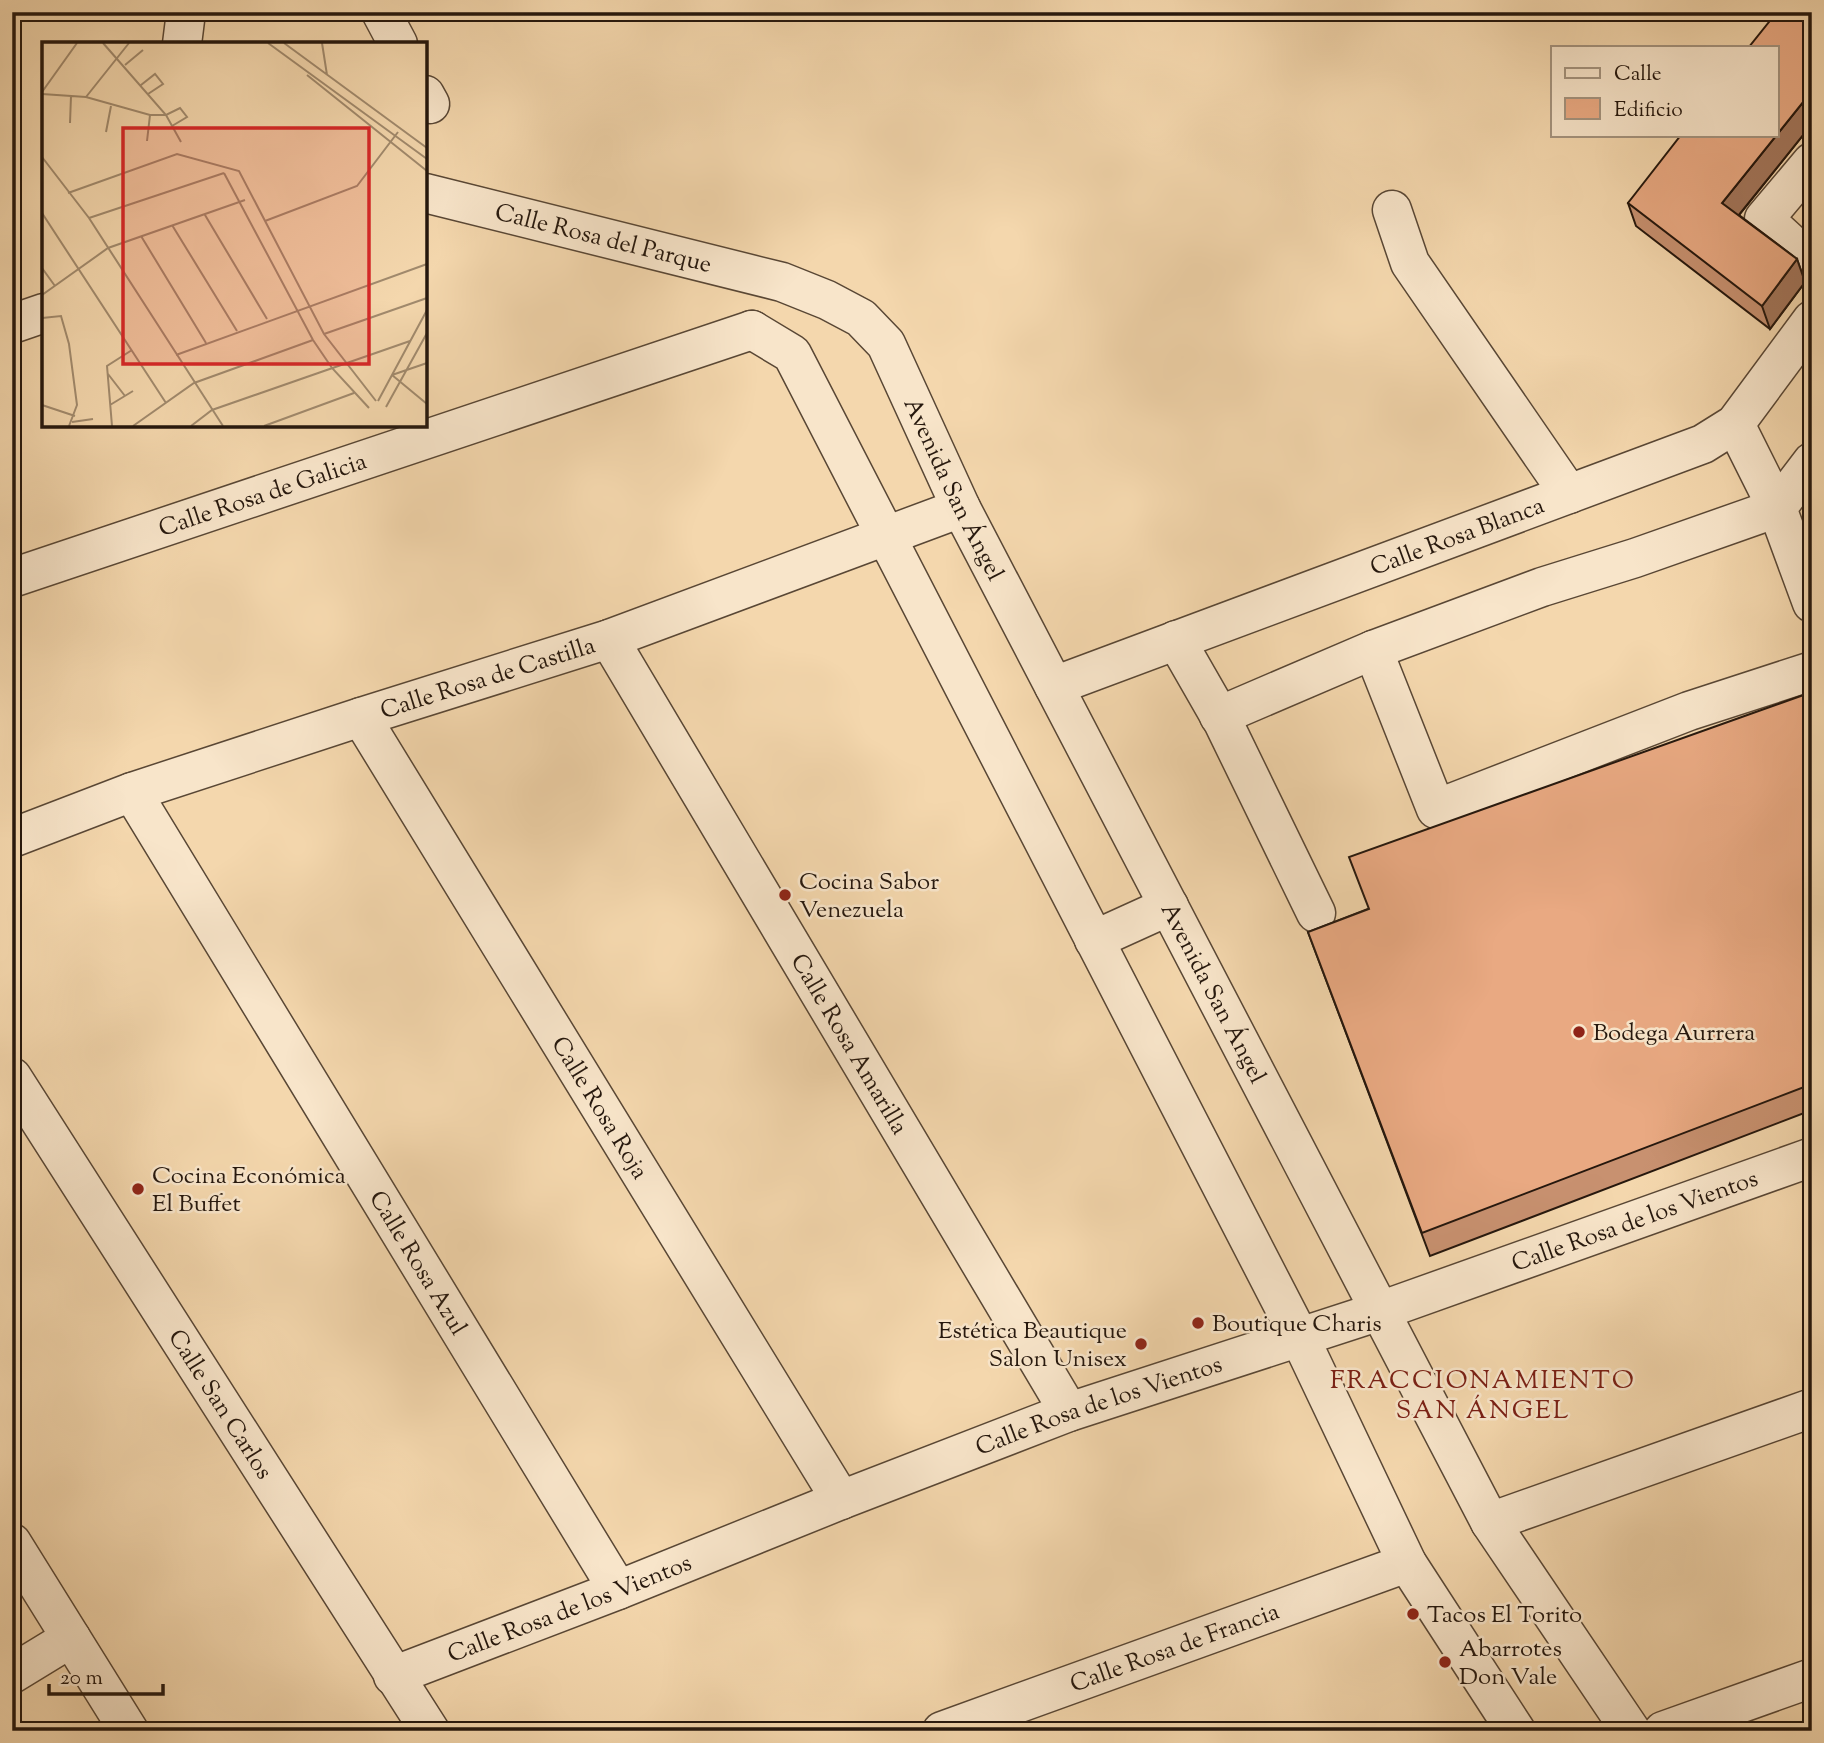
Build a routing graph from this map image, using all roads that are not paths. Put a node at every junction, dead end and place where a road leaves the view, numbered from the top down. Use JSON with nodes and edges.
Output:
{"nodes":[{"id":1,"x":186,"y":12,"type":"edge"},
{"id":2,"x":381,"y":12,"type":"edge"},
{"id":3,"x":182,"y":42,"type":"edge"},
{"id":4,"x":397,"y":42,"type":"edge"},
{"id":5,"x":1812,"y":162,"type":"edge"},
{"id":6,"x":427,"y":193,"type":"edge"},
{"id":7,"x":1392,"y":210,"type":"dead end"},
{"id":8,"x":1812,"y":263,"type":"edge"},
{"id":9,"x":782,"y":282,"type":"junction"},
{"id":10,"x":42,"y":314,"type":"edge"},
{"id":11,"x":1812,"y":320,"type":"edge"},
{"id":12,"x":12,"y":324,"type":"edge"},
{"id":13,"x":752,"y":330,"type":"junction"},
{"id":14,"x":1735,"y":424,"type":"junction"},
{"id":15,"x":1812,"y":462,"type":"edge"},
{"id":16,"x":1569,"y":494,"type":"junction"},
{"id":17,"x":961,"y":508,"type":"junction"},
{"id":18,"x":1777,"y":508,"type":"junction"},
{"id":19,"x":884,"y":535,"type":"junction"},
{"id":20,"x":12,"y":578,"type":"edge"},
{"id":21,"x":1812,"y":603,"type":"edge"},
{"id":22,"x":609,"y":639,"type":"junction"},
{"id":23,"x":1175,"y":640,"type":"junction"},
{"id":24,"x":1373,"y":650,"type":"junction"},
{"id":25,"x":1812,"y":671,"type":"edge"},
{"id":26,"x":1054,"y":686,"type":"junction"},
{"id":27,"x":1219,"y":716,"type":"junction"},
{"id":28,"x":361,"y":717,"type":"junction"},
{"id":29,"x":132,"y":792,"type":"junction"},
{"id":30,"x":12,"y":838,"type":"edge"},
{"id":31,"x":1169,"y":906,"type":"junction"},
{"id":32,"x":1316,"y":913,"type":"dead end"},
{"id":33,"x":1094,"y":940,"type":"junction"},
{"id":34,"x":12,"y":1077,"type":"edge"},
{"id":35,"x":1812,"y":1157,"type":"edge"},
{"id":36,"x":1380,"y":1311,"type":"junction"},
{"id":37,"x":1300,"y":1338,"type":"junction"},
{"id":38,"x":1812,"y":1408,"type":"edge"},
{"id":39,"x":1069,"y":1412,"type":"junction"},
{"id":40,"x":841,"y":1500,"type":"junction"},
{"id":41,"x":1490,"y":1522,"type":"junction"},
{"id":42,"x":12,"y":1543,"type":"edge"},
{"id":43,"x":1407,"y":1563,"type":"junction"},
{"id":44,"x":618,"y":1590,"type":"junction"},
{"id":45,"x":71,"y":1638,"type":"junction"},
{"id":46,"x":12,"y":1674,"type":"edge"},
{"id":47,"x":394,"y":1676,"type":"junction"},
{"id":48,"x":1812,"y":1678,"type":"edge"},
{"id":49,"x":129,"y":1731,"type":"edge"},
{"id":50,"x":430,"y":1731,"type":"edge"},
{"id":51,"x":942,"y":1731,"type":"edge"},
{"id":52,"x":1516,"y":1731,"type":"edge"},
{"id":53,"x":1631,"y":1731,"type":"edge"},
{"id":54,"x":1663,"y":1731,"type":"edge"}],
"edges":[{"from":1,"to":3,"type":"street"},
{"from":2,"to":4,"type":"street"},
{"from":5,"to":8,"type":"street"},
{"from":6,"to":9,"type":"street","name":"Calle Rosa del Parque"},
{"from":7,"to":16,"type":"street"},
{"from":9,"to":13,"type":"street"},
{"from":9,"to":17,"type":"street","name":"Avenida San Ángel"},
{"from":10,"to":12,"type":"street"},
{"from":11,"to":14,"type":"street","name":"Calle Rosa Blanca"},
{"from":13,"to":19,"type":"street"},
{"from":13,"to":20,"type":"street","name":"Calle Rosa de Galicia"},
{"from":14,"to":16,"type":"street","name":"Calle Rosa Blanca"},
{"from":14,"to":18,"type":"street"},
{"from":15,"to":18,"type":"street"},
{"from":16,"to":23,"type":"street","name":"Calle Rosa Blanca"},
{"from":17,"to":19,"type":"street","name":"Calle Rosa de Castilla"},
{"from":17,"to":26,"type":"street","name":"Avenida San Ángel"},
{"from":18,"to":21,"type":"street"},
{"from":18,"to":24,"type":"street"},
{"from":19,"to":22,"type":"street","name":"Calle Rosa de Castilla"},
{"from":19,"to":33,"type":"street"},
{"from":22,"to":28,"type":"street","name":"Calle Rosa de Castilla"},
{"from":22,"to":39,"type":"street","name":"Calle Rosa Amarilla"},
{"from":23,"to":26,"type":"street","name":"Calle Rosa Blanca"},
{"from":23,"to":27,"type":"street"},
{"from":24,"to":25,"type":"street"},
{"from":24,"to":27,"type":"street"},
{"from":26,"to":31,"type":"street","name":"Avenida San Ángel"},
{"from":27,"to":32,"type":"street"},
{"from":28,"to":29,"type":"street","name":"Calle Rosa de Castilla"},
{"from":28,"to":40,"type":"street","name":"Calle Rosa Roja"},
{"from":29,"to":30,"type":"street","name":"Calle Rosa de Castilla"},
{"from":29,"to":44,"type":"street","name":"Calle Rosa Azul"},
{"from":31,"to":33,"type":"street"},
{"from":31,"to":36,"type":"street","name":"Avenida San Ángel"},
{"from":33,"to":37,"type":"street"},
{"from":34,"to":47,"type":"street","name":"Calle San Carlos"},
{"from":35,"to":36,"type":"street","name":"Calle Rosa de los Vientos"},
{"from":36,"to":37,"type":"street","name":"Calle Rosa de los Vientos"},
{"from":36,"to":41,"type":"street","name":"Avenida San Ángel"},
{"from":37,"to":39,"type":"street","name":"Calle Rosa de los Vientos"},
{"from":37,"to":43,"type":"street"},
{"from":38,"to":41,"type":"street"},
{"from":39,"to":40,"type":"street","name":"Calle Rosa de los Vientos"},
{"from":40,"to":44,"type":"street","name":"Calle Rosa de los Vientos"},
{"from":41,"to":53,"type":"street","name":"Avenida San Ángel"},
{"from":42,"to":45,"type":"street"},
{"from":43,"to":51,"type":"street","name":"Calle Rosa de Francia"},
{"from":43,"to":52,"type":"street"},
{"from":44,"to":47,"type":"street","name":"Calle Rosa de los Vientos"},
{"from":45,"to":46,"type":"street"},
{"from":45,"to":49,"type":"street"},
{"from":47,"to":50,"type":"street","name":"Calle San Carlos"},
{"from":48,"to":54,"type":"street"}]}
